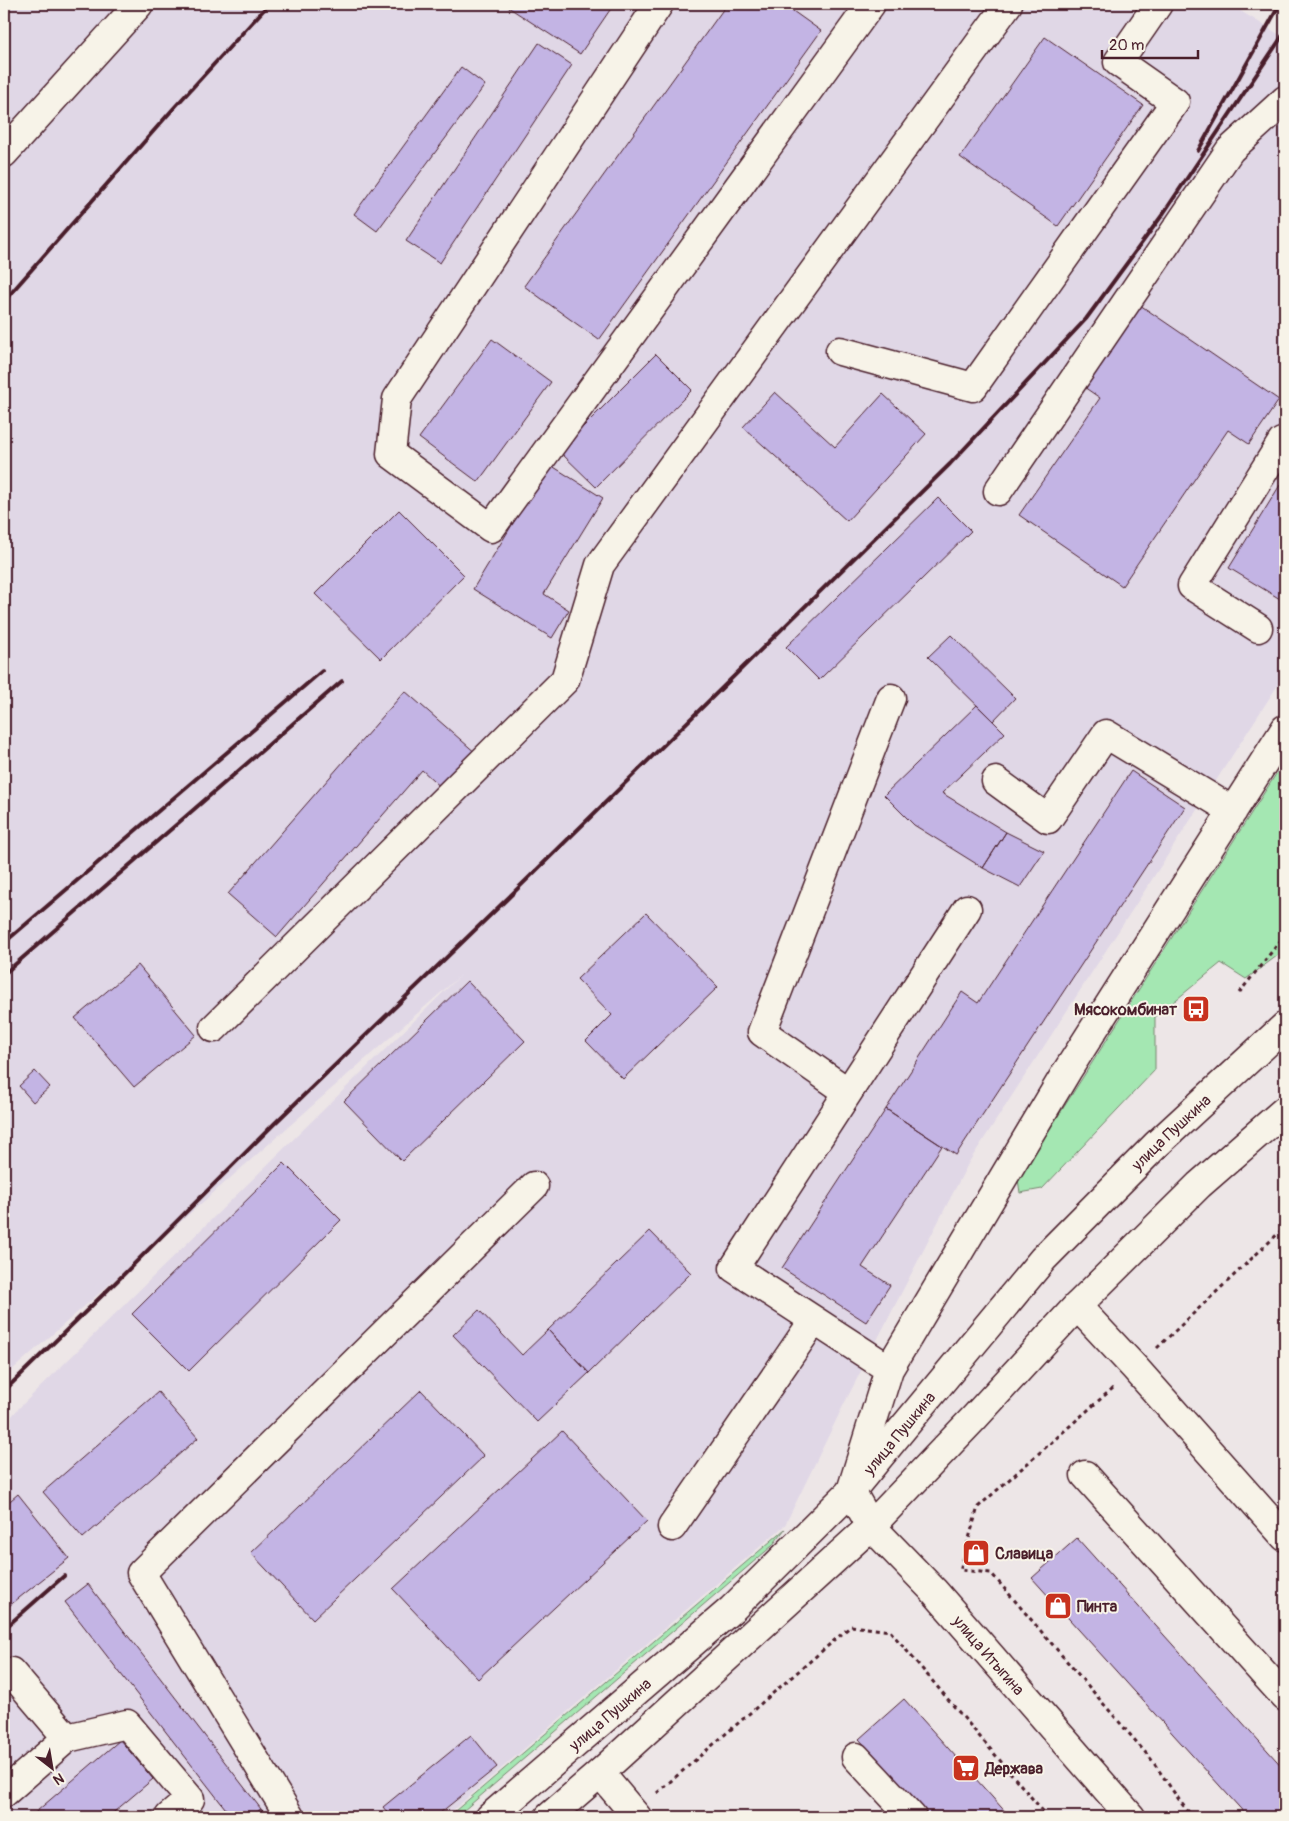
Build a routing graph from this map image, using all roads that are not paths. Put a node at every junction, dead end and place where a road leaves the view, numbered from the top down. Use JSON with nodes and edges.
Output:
{"nodes":[{"id":1,"x":139,"y":4,"type":"edge"},
{"id":2,"x":659,"y":4,"type":"edge"},
{"id":3,"x":871,"y":4,"type":"edge"},
{"id":4,"x":1008,"y":4,"type":"edge"},
{"id":5,"x":1158,"y":4,"type":"edge"},
{"id":6,"x":1285,"y":100,"type":"edge"},
{"id":7,"x":4,"y":154,"type":"edge"},
{"id":8,"x":840,"y":351,"type":"dead end"},
{"id":9,"x":1285,"y":444,"type":"edge"},
{"id":10,"x":998,"y":491,"type":"dead end"},
{"id":11,"x":1258,"y":628,"type":"dead end"},
{"id":12,"x":891,"y":698,"type":"dead end"},
{"id":13,"x":1285,"y":729,"type":"edge"},
{"id":14,"x":996,"y":781,"type":"dead end"},
{"id":15,"x":1233,"y":811,"type":"junction"},
{"id":16,"x":967,"y":909,"type":"dead end"},
{"id":17,"x":1285,"y":1026,"type":"edge"},
{"id":18,"x":214,"y":1028,"type":"dead end"},
{"id":19,"x":848,"y":1092,"type":"junction"},
{"id":20,"x":1285,"y":1110,"type":"edge"},
{"id":21,"x":534,"y":1186,"type":"dead end"},
{"id":22,"x":1077,"y":1306,"type":"junction"},
{"id":23,"x":814,"y":1320,"type":"junction"},
{"id":24,"x":889,"y":1369,"type":"junction"},
{"id":25,"x":1086,"y":1475,"type":"dead end"},
{"id":26,"x":851,"y":1491,"type":"junction"},
{"id":27,"x":871,"y":1526,"type":"junction"},
{"id":28,"x":672,"y":1527,"type":"dead end"},
{"id":29,"x":1285,"y":1537,"type":"edge"},
{"id":30,"x":4,"y":1678,"type":"edge"},
{"id":31,"x":1285,"y":1698,"type":"edge"},
{"id":32,"x":66,"y":1738,"type":"junction"},
{"id":33,"x":856,"y":1757,"type":"dead end"},
{"id":34,"x":600,"y":1773,"type":"junction"},
{"id":35,"x":4,"y":1793,"type":"edge"},
{"id":36,"x":635,"y":1815,"type":"edge"},
{"id":37,"x":169,"y":1817,"type":"edge"},
{"id":38,"x":290,"y":1817,"type":"edge"},
{"id":39,"x":490,"y":1817,"type":"edge"},
{"id":40,"x":549,"y":1817,"type":"edge"},
{"id":41,"x":912,"y":1817,"type":"edge"},
{"id":42,"x":1131,"y":1817,"type":"edge"}],
"edges":[{"from":1,"to":7,"type":"main road"},
{"from":2,"to":3,"type":"main road"},
{"from":4,"to":18,"type":"main road"},
{"from":5,"to":8,"type":"main road"},
{"from":6,"to":10,"type":"main road"},
{"from":9,"to":11,"type":"main road"},
{"from":12,"to":19,"type":"main road"},
{"from":13,"to":15,"type":"main road"},
{"from":14,"to":15,"type":"main road"},
{"from":15,"to":24,"type":"main road"},
{"from":16,"to":19,"type":"main road"},
{"from":17,"to":26,"type":"main road","name":"улица Пушкина"},
{"from":19,"to":23,"type":"main road"},
{"from":20,"to":22,"type":"main road"},
{"from":21,"to":38,"type":"main road"},
{"from":22,"to":27,"type":"main road"},
{"from":22,"to":29,"type":"main road"},
{"from":23,"to":24,"type":"main road"},
{"from":23,"to":28,"type":"main road"},
{"from":24,"to":26,"type":"main road"},
{"from":25,"to":31,"type":"main road"},
{"from":26,"to":27,"type":"main road","name":"улица Итыгина"},
{"from":26,"to":39,"type":"main road","name":"улица Пушкина"},
{"from":27,"to":34,"type":"main road"},
{"from":27,"to":42,"type":"main road","name":"улица Итыгина"},
{"from":30,"to":32,"type":"main road"},
{"from":32,"to":35,"type":"main road"},
{"from":32,"to":37,"type":"main road"},
{"from":33,"to":41,"type":"main road"},
{"from":34,"to":36,"type":"main road"},
{"from":34,"to":40,"type":"main road"}]}
